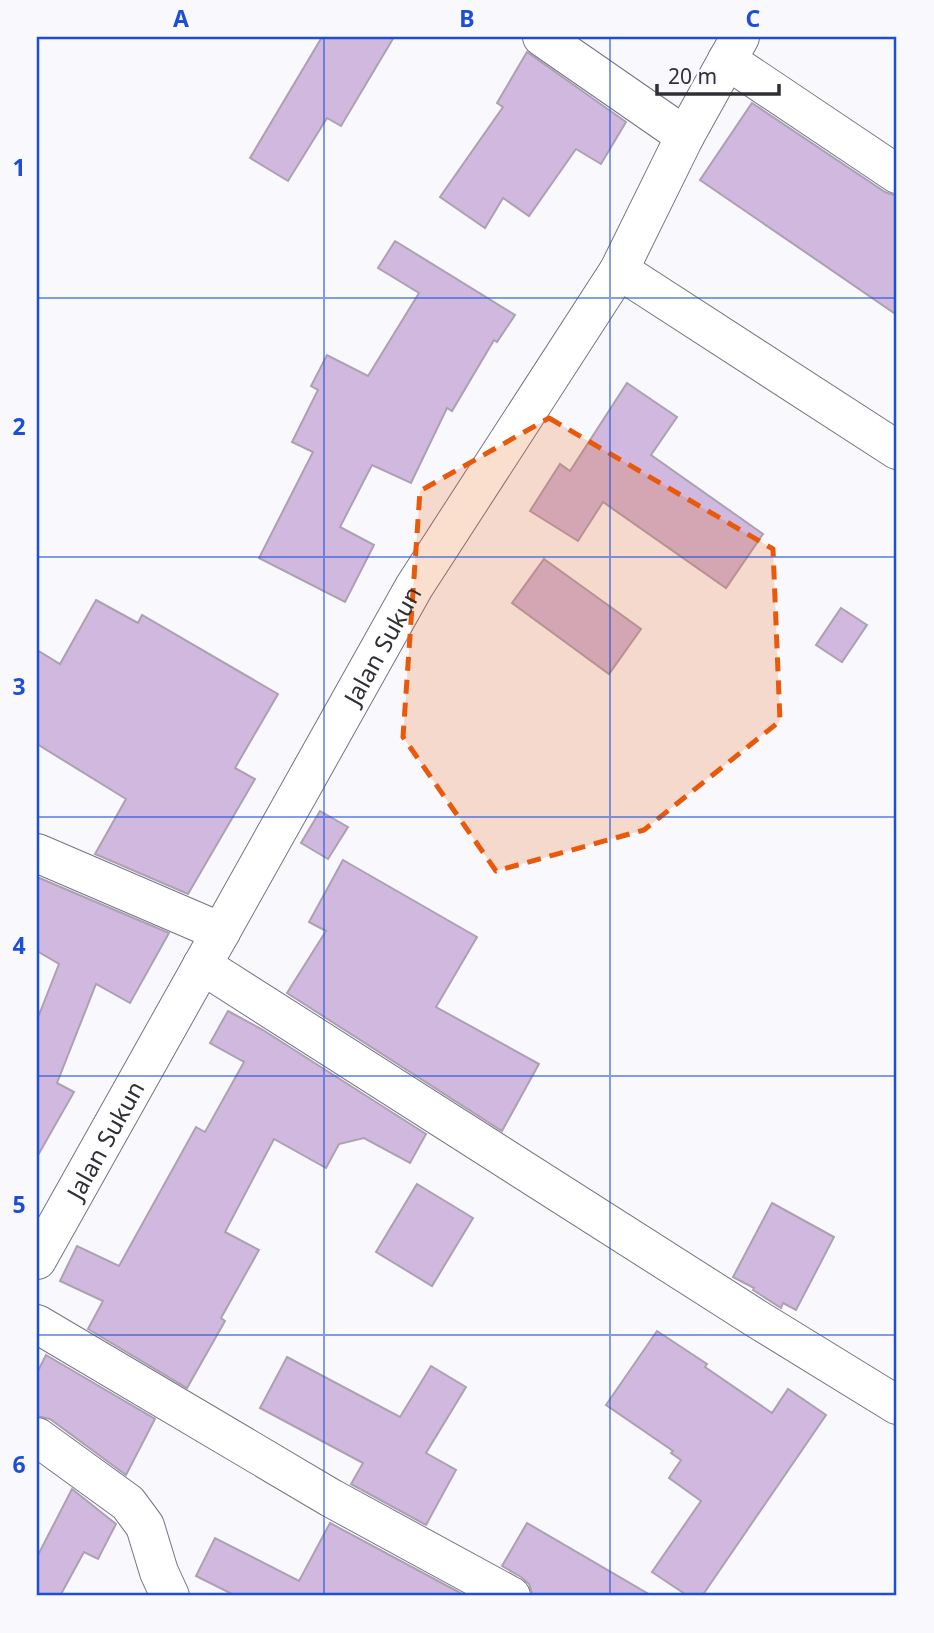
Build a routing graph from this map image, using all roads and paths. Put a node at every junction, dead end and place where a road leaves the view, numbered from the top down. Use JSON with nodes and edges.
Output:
{"nodes":[{"id":1,"x":542,"y":37,"type":"edge"},
{"id":2,"x":734,"y":48,"type":"edge"},
{"id":3,"x":685,"y":136,"type":"junction"},
{"id":4,"x":897,"y":174,"type":"edge"},
{"id":5,"x":618,"y":270,"type":"junction"},
{"id":6,"x":897,"y":450,"type":"edge"},
{"id":7,"x":37,"y":853,"type":"edge"},
{"id":8,"x":221,"y":932,"type":"junction"},
{"id":9,"x":202,"y":965,"type":"junction"},
{"id":10,"x":38,"y":1255,"type":"edge"},
{"id":11,"x":37,"y":1324,"type":"edge"},
{"id":12,"x":897,"y":1405,"type":"edge"},
{"id":13,"x":37,"y":1437,"type":"edge"},
{"id":14,"x":170,"y":1596,"type":"edge"},
{"id":15,"x":512,"y":1596,"type":"edge"}],
"edges":[{"from":1,"to":3,"type":"street"},
{"from":2,"to":3,"type":"street","name":"Jalan Sukun"},
{"from":2,"to":4,"type":"street"},
{"from":3,"to":5,"type":"street","name":"Jalan Sukun"},
{"from":5,"to":6,"type":"street"},
{"from":5,"to":8,"type":"street","name":"Jalan Sukun"},
{"from":7,"to":8,"type":"street"},
{"from":8,"to":9,"type":"street","name":"Jalan Sukun"},
{"from":9,"to":10,"type":"street","name":"Jalan Sukun"},
{"from":9,"to":12,"type":"street"},
{"from":11,"to":15,"type":"street"},
{"from":13,"to":14,"type":"street"}]}
